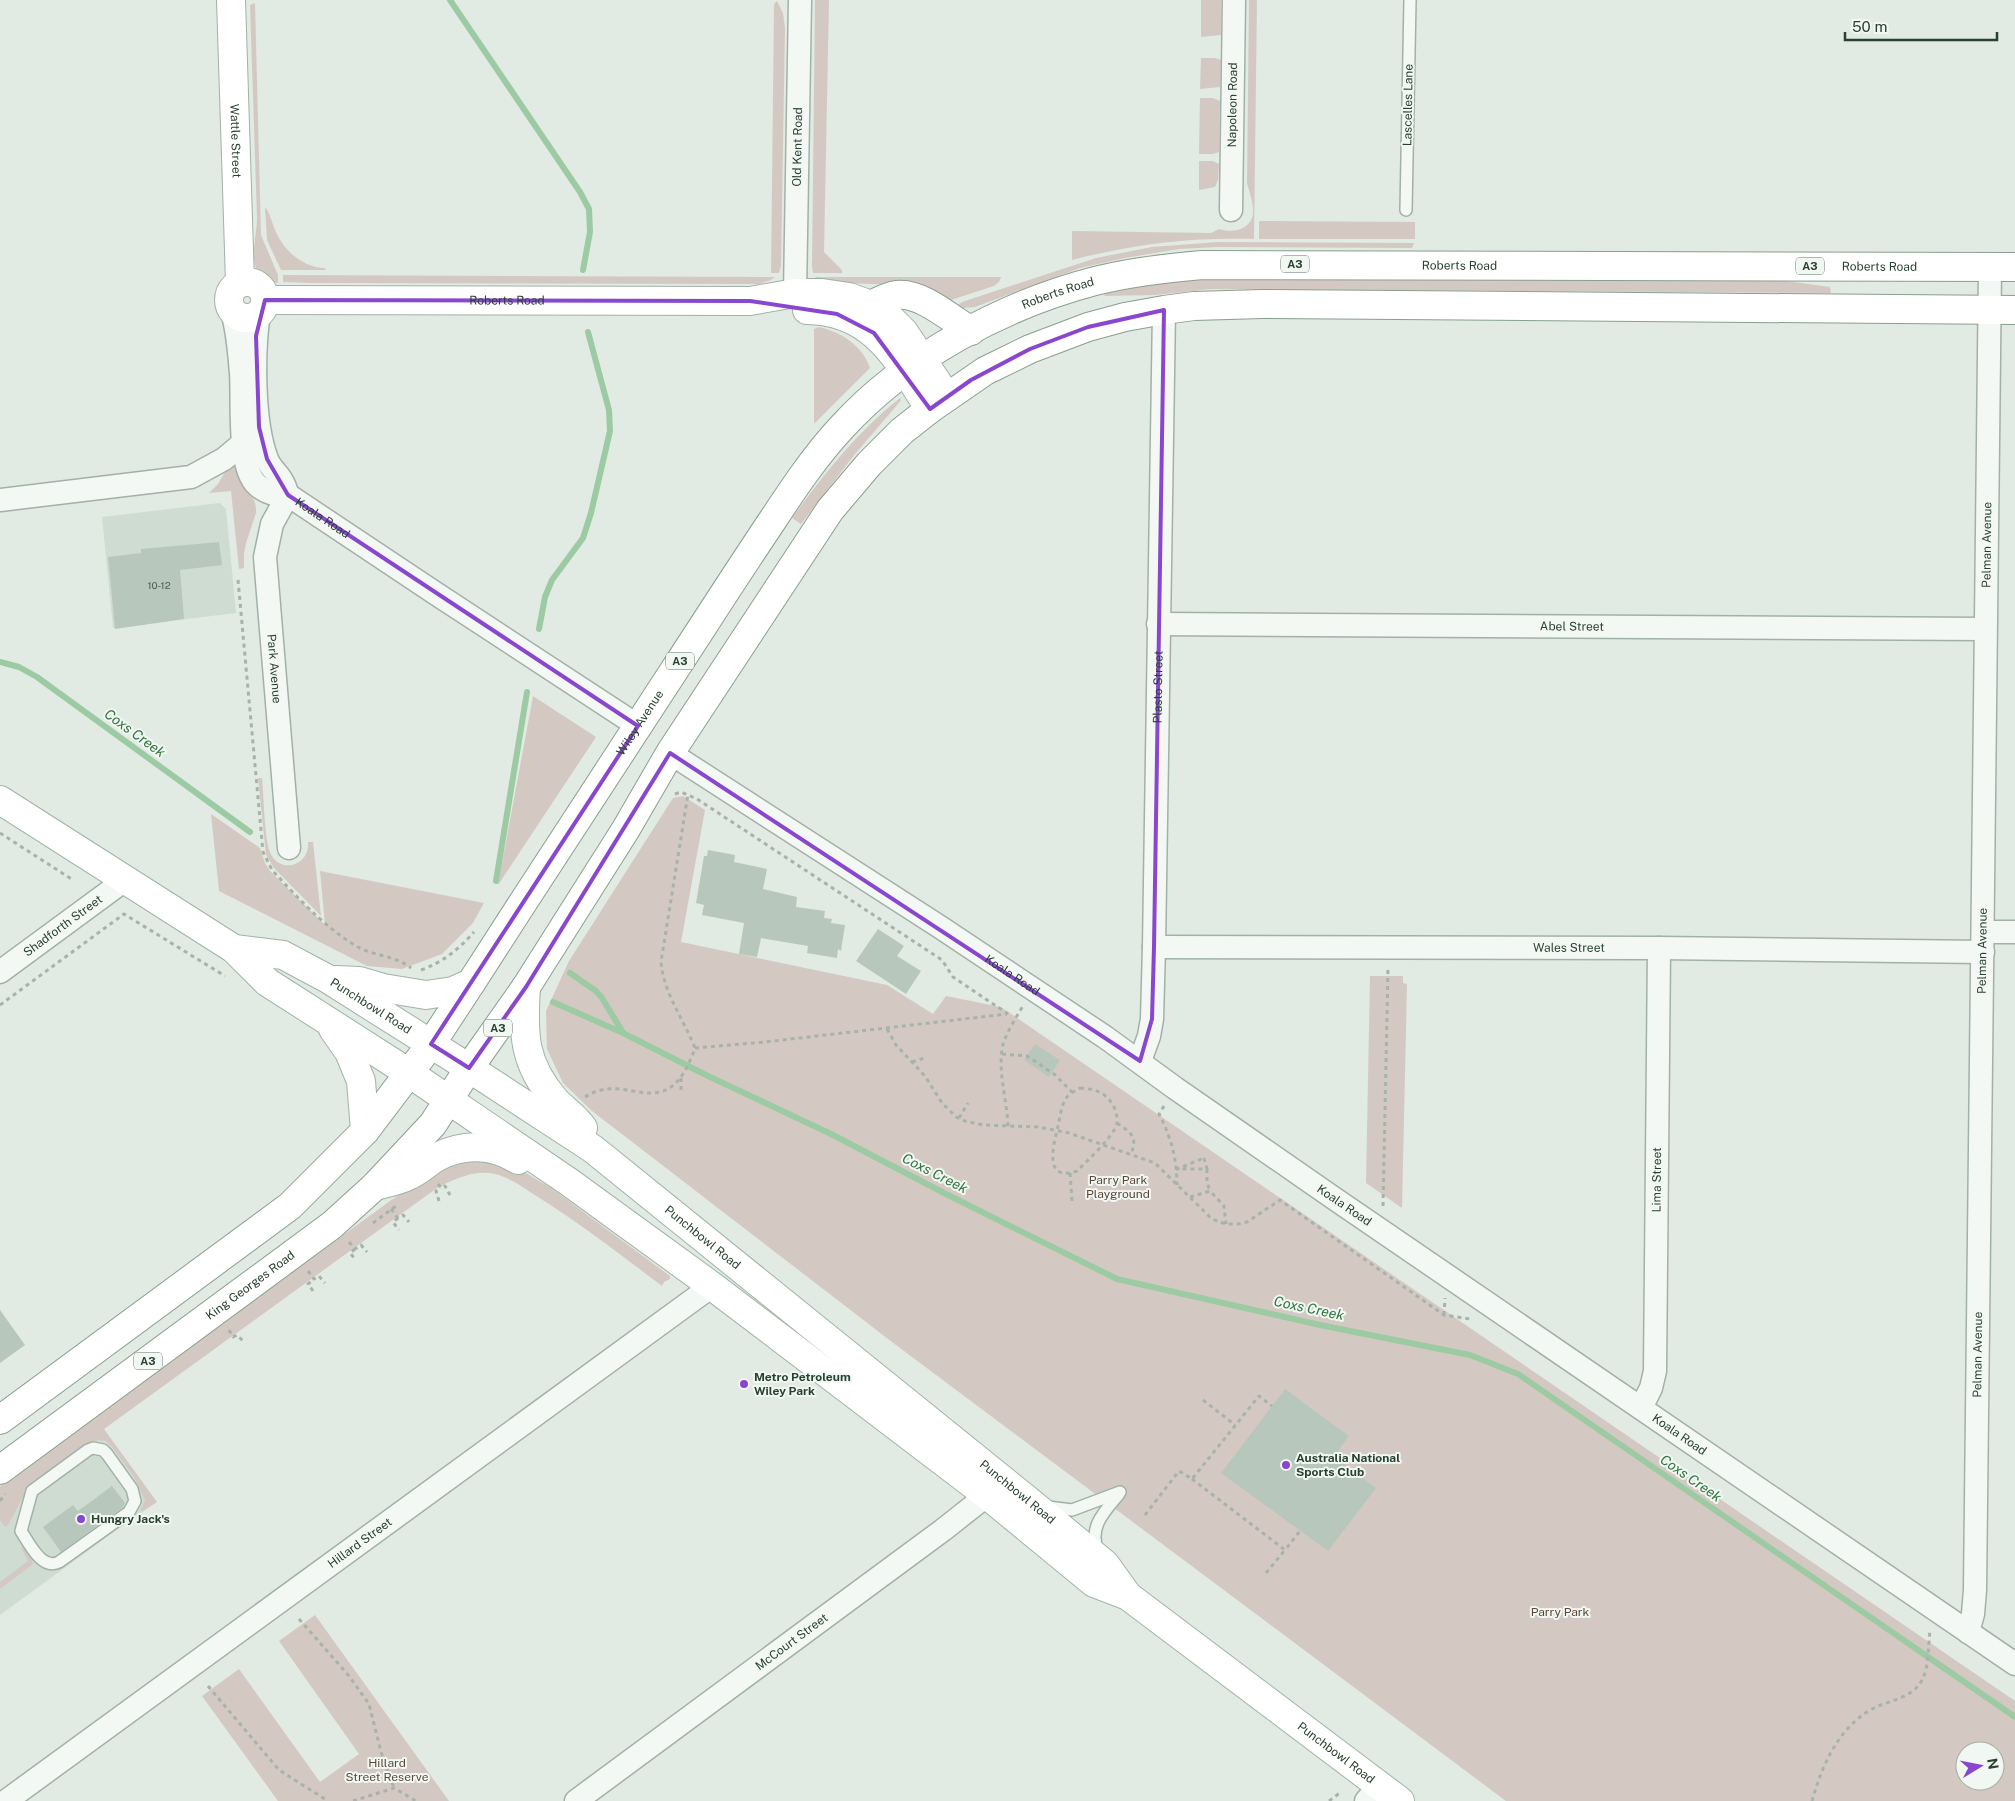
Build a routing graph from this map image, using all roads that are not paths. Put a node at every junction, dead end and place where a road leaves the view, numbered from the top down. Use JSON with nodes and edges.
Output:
{"nodes":[{"id":1,"x":231,"y":0,"type":"edge"},
{"id":2,"x":800,"y":0,"type":"edge"},
{"id":3,"x":1234,"y":0,"type":"edge"},
{"id":4,"x":1410,"y":0,"type":"edge"},
{"id":5,"x":1231,"y":210,"type":"dead end"},
{"id":6,"x":1406,"y":210,"type":"dead end"},
{"id":7,"x":2002,"y":267,"type":"edge"},
{"id":8,"x":240,"y":282,"type":"junction"},
{"id":9,"x":795,"y":293,"type":"junction"},
{"id":10,"x":750,"y":301,"type":"junction"},
{"id":11,"x":871,"y":305,"type":"junction"},
{"id":12,"x":262,"y":307,"type":"junction"},
{"id":13,"x":1164,"y":310,"type":"junction"},
{"id":14,"x":2002,"y":310,"type":"edge"},
{"id":15,"x":232,"y":312,"type":"junction"},
{"id":16,"x":971,"y":331,"type":"junction"},
{"id":17,"x":914,"y":365,"type":"junction"},
{"id":18,"x":938,"y":403,"type":"junction"},
{"id":19,"x":243,"y":443,"type":"junction"},
{"id":20,"x":288,"y":495,"type":"junction"},
{"id":21,"x":0,"y":500,"type":"edge"},
{"id":22,"x":1158,"y":624,"type":"junction"},
{"id":23,"x":1985,"y":629,"type":"junction"},
{"id":24,"x":638,"y":726,"type":"junction"},
{"id":25,"x":670,"y":753,"type":"junction"},
{"id":26,"x":0,"y":800,"type":"edge"},
{"id":27,"x":289,"y":848,"type":"dead end"},
{"id":28,"x":125,"y":880,"type":"junction"},
{"id":29,"x":2015,"y":932,"type":"edge"},
{"id":30,"x":1983,"y":942,"type":"junction"},
{"id":31,"x":1154,"y":947,"type":"junction"},
{"id":32,"x":234,"y":948,"type":"junction"},
{"id":33,"x":1659,"y":948,"type":"junction"},
{"id":34,"x":0,"y":972,"type":"edge"},
{"id":35,"x":328,"y":979,"type":"junction"},
{"id":36,"x":471,"y":983,"type":"junction"},
{"id":37,"x":526,"y":987,"type":"junction"},
{"id":38,"x":326,"y":1020,"type":"junction"},
{"id":39,"x":430,"y":1044,"type":"junction"},
{"id":40,"x":1140,"y":1060,"type":"junction"},
{"id":41,"x":469,"y":1068,"type":"junction"},
{"id":42,"x":408,"y":1073,"type":"junction"},
{"id":43,"x":448,"y":1100,"type":"junction"},
{"id":44,"x":365,"y":1131,"type":"junction"},
{"id":45,"x":593,"y":1150,"type":"junction"},
{"id":46,"x":569,"y":1182,"type":"junction"},
{"id":47,"x":374,"y":1186,"type":"junction"},
{"id":48,"x":712,"y":1286,"type":"junction"},
{"id":49,"x":1642,"y":1408,"type":"junction"},
{"id":50,"x":0,"y":1420,"type":"edge"},
{"id":51,"x":5,"y":1480,"type":"edge"},
{"id":52,"x":1006,"y":1491,"type":"junction"},
{"id":53,"x":43,"y":1562,"type":"joint"},
{"id":54,"x":1105,"y":1564,"type":"junction"},
{"id":55,"x":1128,"y":1596,"type":"junction"},
{"id":56,"x":1968,"y":1632,"type":"junction"},
{"id":57,"x":2015,"y":1664,"type":"edge"},
{"id":58,"x":1382,"y":1796,"type":"edge"},
{"id":59,"x":6,"y":1801,"type":"edge"},
{"id":60,"x":576,"y":1801,"type":"edge"}],
"edges":[{"from":1,"to":8,"type":"main road","name":"Wattle Street"},
{"from":2,"to":9,"type":"street","name":"Old Kent Road"},
{"from":3,"to":5,"type":"street","name":"Napoleon Road"},
{"from":4,"to":6,"type":"lane","name":"Lascelles Lane"},
{"from":7,"to":14,"type":"street","name":"Pelman Avenue"},
{"from":7,"to":16,"type":"main road","name":"Roberts Road","number":"A3"},
{"from":8,"to":12,"type":"main road"},
{"from":8,"to":15,"type":"main road"},
{"from":9,"to":10,"type":"main road","name":"Roberts Road"},
{"from":9,"to":11,"type":"main road","name":"Roberts Road"},
{"from":10,"to":12,"type":"main road","name":"Roberts Road"},
{"from":10,"to":17,"type":"main road","name":"Roberts Road"},
{"from":11,"to":16,"type":"main road"},
{"from":11,"to":17,"type":"main road","name":"Roberts Road"},
{"from":12,"to":15,"type":"main road"},
{"from":12,"to":20,"type":"street"},
{"from":13,"to":14,"type":"main road","number":"A3"},
{"from":13,"to":18,"type":"main road","number":"A3"},
{"from":13,"to":22,"type":"street","name":"Plasto Street"},
{"from":14,"to":23,"type":"street","name":"Pelman Avenue"},
{"from":15,"to":19,"type":"street"},
{"from":16,"to":17,"type":"main road","name":"Roberts Road","number":"A3"},
{"from":17,"to":18,"type":"main road","name":"Roberts Road"},
{"from":17,"to":24,"type":"main road","name":"Wiley Avenue","number":"A3"},
{"from":18,"to":25,"type":"main road","number":"A3"},
{"from":19,"to":20,"type":"street","name":"Koala Road"},
{"from":19,"to":21,"type":"street"},
{"from":20,"to":24,"type":"street","name":"Koala Road"},
{"from":20,"to":27,"type":"street","name":"Park Avenue"},
{"from":22,"to":23,"type":"street","name":"Abel Street"},
{"from":22,"to":31,"type":"street","name":"Plasto Street"},
{"from":23,"to":30,"type":"street","name":"Pelman Avenue"},
{"from":24,"to":36,"type":"main road","name":"Wiley Avenue","number":"A3"},
{"from":25,"to":37,"type":"main road","number":"A3"},
{"from":25,"to":40,"type":"street","name":"Koala Road"},
{"from":26,"to":28,"type":"main road","name":"Punchbowl Road"},
{"from":28,"to":32,"type":"main road","name":"Punchbowl Road"},
{"from":28,"to":34,"type":"street","name":"Shadforth Street"},
{"from":29,"to":30,"type":"street","name":"Wales Street"},
{"from":30,"to":33,"type":"street","name":"Wales Street"},
{"from":30,"to":56,"type":"street","name":"Pelman Avenue"},
{"from":31,"to":33,"type":"street","name":"Wales Street"},
{"from":31,"to":40,"type":"street","name":"Plasto Street"},
{"from":32,"to":35,"type":"main road","name":"Punchbowl Road"},
{"from":32,"to":38,"type":"main road","name":"Punchbowl Road"},
{"from":33,"to":49,"type":"street","name":"Lima Street"},
{"from":35,"to":36,"type":"main road"},
{"from":35,"to":39,"type":"main road","name":"Punchbowl Road"},
{"from":36,"to":39,"type":"main road","name":"Wiley Avenue","number":"A3"},
{"from":37,"to":41,"type":"main road","number":"A3"},
{"from":37,"to":45,"type":"main road"},
{"from":38,"to":42,"type":"main road","name":"Punchbowl Road"},
{"from":38,"to":44,"type":"main road"},
{"from":39,"to":41,"type":"main road","name":"Punchbowl Road"},
{"from":39,"to":42,"type":"main road","number":"A3"},
{"from":40,"to":49,"type":"street","name":"Koala Road"},
{"from":41,"to":43,"type":"main road","name":"King Georges Road","number":"A3"},
{"from":41,"to":45,"type":"main road","name":"Punchbowl Road"},
{"from":42,"to":43,"type":"main road","name":"Punchbowl Road"},
{"from":42,"to":44,"type":"main road","number":"A3"},
{"from":43,"to":46,"type":"main road","name":"Punchbowl Road"},
{"from":43,"to":47,"type":"main road","name":"King Georges Road","number":"A3"},
{"from":44,"to":50,"type":"main road","number":"A3"},
{"from":45,"to":52,"type":"main road","name":"Punchbowl Road"},
{"from":46,"to":47,"type":"main road"},
{"from":46,"to":48,"type":"main road","name":"Punchbowl Road"},
{"from":47,"to":51,"type":"main road","name":"King Georges Road","number":"A3"},
{"from":48,"to":52,"type":"main road","name":"Punchbowl Road"},
{"from":48,"to":59,"type":"street","name":"Hillard Street"},
{"from":49,"to":56,"type":"street","name":"Koala Road"},
{"from":52,"to":54,"type":"main road","name":"Punchbowl Road"},
{"from":52,"to":54,"type":"lane"},
{"from":52,"to":55,"type":"main road","name":"Punchbowl Road"},
{"from":52,"to":60,"type":"street","name":"McCourt Street"},
{"from":53,"to":53,"type":"lane"},
{"from":54,"to":55,"type":"main road","name":"Punchbowl Road"},
{"from":55,"to":58,"type":"main road","name":"Punchbowl Road"},
{"from":56,"to":57,"type":"street","name":"Koala Road"}]}
